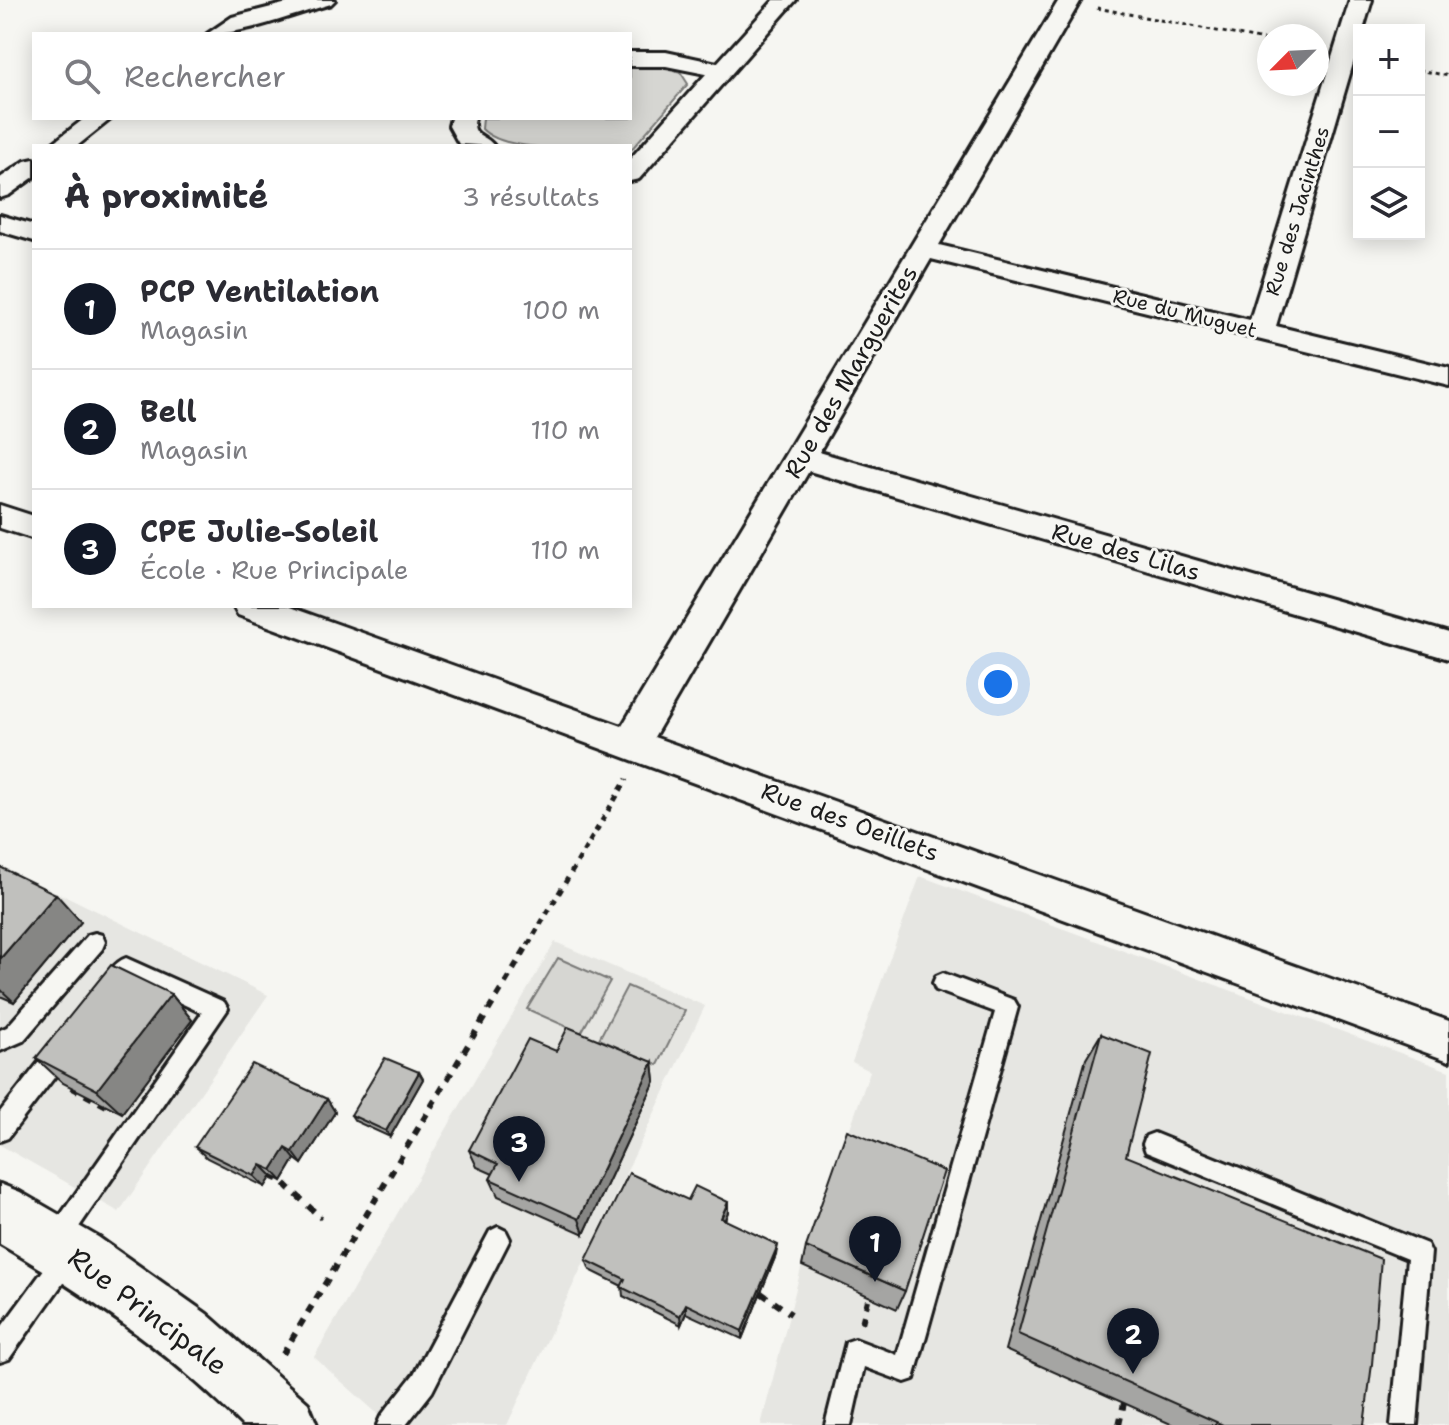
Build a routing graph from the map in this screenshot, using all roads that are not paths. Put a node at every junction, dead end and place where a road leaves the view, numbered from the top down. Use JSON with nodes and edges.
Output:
{"nodes":[{"id":1,"x":324,"y":0,"type":"edge"},
{"id":2,"x":785,"y":0,"type":"edge"},
{"id":3,"x":1361,"y":0,"type":"edge"},
{"id":4,"x":1070,"y":2,"type":"edge"},
{"id":5,"x":222,"y":32,"type":"edge"},
{"id":6,"x":632,"y":59,"type":"edge"},
{"id":7,"x":723,"y":71,"type":"junction"},
{"id":8,"x":97,"y":120,"type":"edge"},
{"id":9,"x":462,"y":120,"type":"edge"},
{"id":10,"x":64,"y":144,"type":"edge"},
{"id":11,"x":478,"y":144,"type":"edge"},
{"id":12,"x":32,"y":167,"type":"edge"},
{"id":13,"x":632,"y":172,"type":"edge"},
{"id":14,"x":0,"y":190,"type":"edge"},
{"id":15,"x":0,"y":223,"type":"edge"},
{"id":16,"x":32,"y":232,"type":"edge"},
{"id":17,"x":922,"y":249,"type":"junction"},
{"id":18,"x":1261,"y":331,"type":"junction"},
{"id":19,"x":1449,"y":377,"type":"edge"},
{"id":20,"x":802,"y":458,"type":"junction"},
{"id":21,"x":0,"y":516,"type":"edge"},
{"id":22,"x":32,"y":527,"type":"edge"},
{"id":23,"x":255,"y":608,"type":"edge"},
{"id":24,"x":1449,"y":646,"type":"edge"},
{"id":25,"x":631,"y":757,"type":"junction"},
{"id":26,"x":95,"y":942,"type":"dead end"},
{"id":27,"x":943,"y":983,"type":"dead end"},
{"id":28,"x":99,"y":1002,"type":"edge"},
{"id":29,"x":72,"y":1038,"type":"edge"},
{"id":30,"x":0,"y":1041,"type":"edge"},
{"id":31,"x":1449,"y":1041,"type":"edge"},
{"id":32,"x":0,"y":1130,"type":"edge"},
{"id":33,"x":1154,"y":1144,"type":"dead end"},
{"id":34,"x":0,"y":1212,"type":"edge"},
{"id":35,"x":498,"y":1239,"type":"dead end"},
{"id":36,"x":63,"y":1248,"type":"junction"},
{"id":37,"x":0,"y":1350,"type":"edge"},
{"id":38,"x":286,"y":1425,"type":"edge"},
{"id":39,"x":390,"y":1425,"type":"edge"},
{"id":40,"x":838,"y":1425,"type":"edge"},
{"id":41,"x":1404,"y":1425,"type":"edge"}],
"edges":[{"from":1,"to":5,"type":"street"},
{"from":2,"to":7,"type":"street"},
{"from":3,"to":18,"type":"street","name":"Rue des Jacinthes"},
{"from":4,"to":17,"type":"street","name":"Rue des Marguerites"},
{"from":6,"to":7,"type":"street"},
{"from":7,"to":13,"type":"street"},
{"from":8,"to":10,"type":"street"},
{"from":9,"to":11,"type":"street"},
{"from":12,"to":14,"type":"street"},
{"from":15,"to":16,"type":"street"},
{"from":17,"to":18,"type":"street","name":"Rue du Muguet"},
{"from":17,"to":20,"type":"street","name":"Rue des Marguerites"},
{"from":18,"to":19,"type":"street","name":"Rue du Muguet"},
{"from":20,"to":24,"type":"street","name":"Rue des Lilas"},
{"from":20,"to":25,"type":"street","name":"Rue des Marguerites"},
{"from":21,"to":22,"type":"street"},
{"from":23,"to":25,"type":"street","name":"Rue des Oeillets"},
{"from":25,"to":31,"type":"street","name":"Rue des Oeillets"},
{"from":26,"to":30,"type":"lane"},
{"from":27,"to":40,"type":"lane"},
{"from":28,"to":36,"type":"lane"},
{"from":29,"to":32,"type":"lane"},
{"from":33,"to":41,"type":"lane"},
{"from":34,"to":36,"type":"main road","name":"Rue Principale"},
{"from":35,"to":39,"type":"lane"},
{"from":36,"to":37,"type":"lane"},
{"from":36,"to":38,"type":"main road","name":"Rue Principale"}]}
